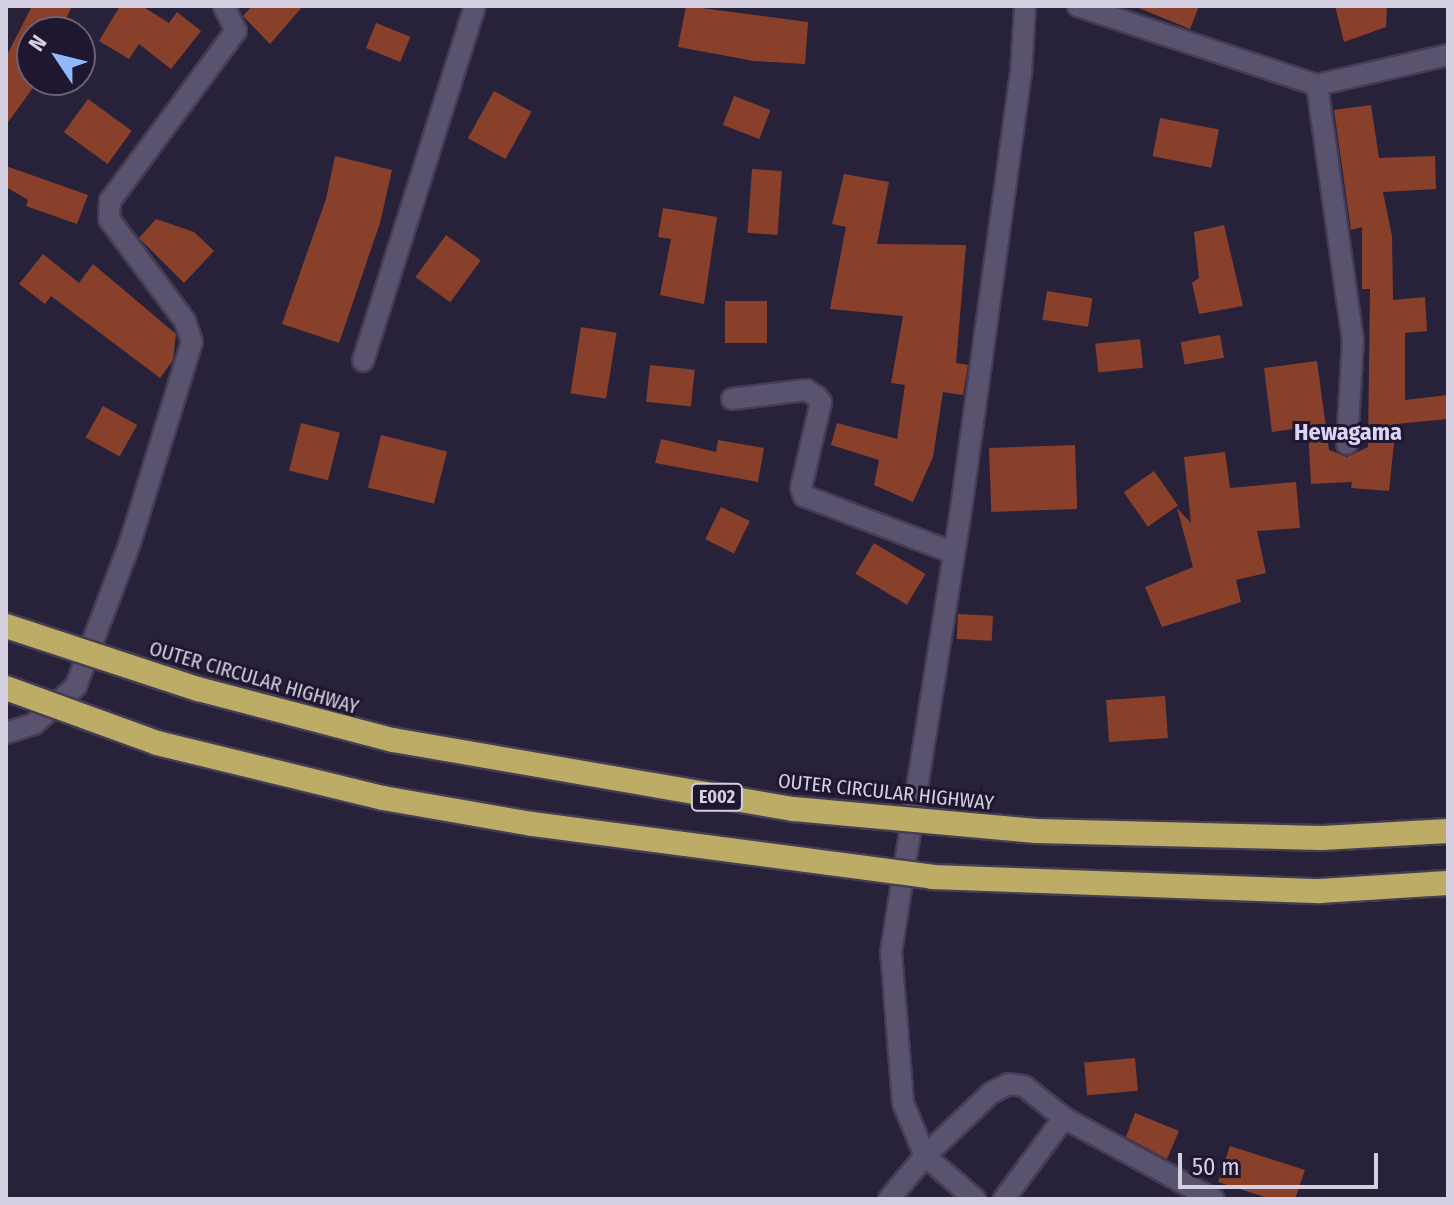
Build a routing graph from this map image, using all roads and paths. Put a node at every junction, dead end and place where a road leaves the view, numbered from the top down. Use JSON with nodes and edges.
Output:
{"nodes":[{"id":1,"x":224,"y":6,"type":"edge"},
{"id":2,"x":475,"y":6,"type":"edge"},
{"id":3,"x":1025,"y":6,"type":"edge"},
{"id":4,"x":1078,"y":6,"type":"edge"},
{"id":5,"x":1448,"y":55,"type":"edge"},
{"id":6,"x":1317,"y":85,"type":"junction"},
{"id":7,"x":363,"y":361,"type":"dead end"},
{"id":8,"x":732,"y":399,"type":"dead end"},
{"id":9,"x":1347,"y":444,"type":"dead end"},
{"id":10,"x":954,"y":553,"type":"junction"},
{"id":11,"x":6,"y":626,"type":"edge"},
{"id":12,"x":6,"y":688,"type":"edge"},
{"id":13,"x":6,"y":733,"type":"edge"},
{"id":14,"x":1448,"y":831,"type":"edge"},
{"id":15,"x":1448,"y":883,"type":"edge"},
{"id":16,"x":1064,"y":1118,"type":"junction"},
{"id":17,"x":925,"y":1156,"type":"junction"},
{"id":18,"x":889,"y":1199,"type":"edge"},
{"id":19,"x":975,"y":1199,"type":"edge"},
{"id":20,"x":1004,"y":1199,"type":"edge"},
{"id":21,"x":1213,"y":1199,"type":"edge"}],
"edges":[{"from":1,"to":13,"type":"street"},
{"from":2,"to":7,"type":"street"},
{"from":3,"to":10,"type":"street"},
{"from":4,"to":6,"type":"street"},
{"from":5,"to":6,"type":"street"},
{"from":6,"to":9,"type":"street"},
{"from":8,"to":10,"type":"street"},
{"from":10,"to":17,"type":"street"},
{"from":11,"to":14,"type":"highway","name":"OUTER CIRCULAR HIGHWAY","number":"E002","bridge":true},
{"from":12,"to":15,"type":"highway","bridge":true},
{"from":16,"to":17,"type":"street"},
{"from":16,"to":20,"type":"street"},
{"from":16,"to":21,"type":"street"},
{"from":17,"to":18,"type":"street"},
{"from":17,"to":19,"type":"street"}]}
